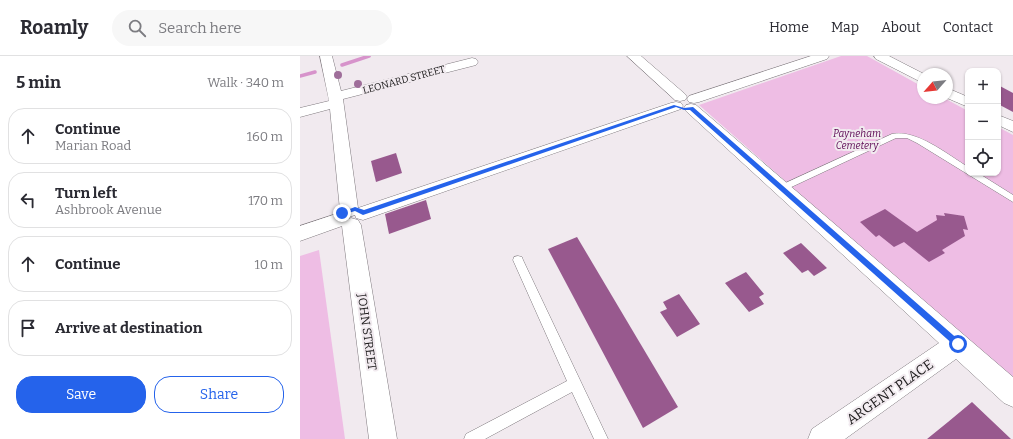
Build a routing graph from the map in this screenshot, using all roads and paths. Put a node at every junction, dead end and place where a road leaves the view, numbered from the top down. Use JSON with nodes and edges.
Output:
{"nodes":[{"id":1,"x":326,"y":56,"type":"edge"},
{"id":2,"x":634,"y":56,"type":"edge"},
{"id":3,"x":823,"y":56,"type":"edge"},
{"id":4,"x":880,"y":56,"type":"edge"},
{"id":5,"x":472,"y":62,"type":"dead end"},
{"id":6,"x":917,"y":76,"type":"edge"},
{"id":7,"x":953,"y":95,"type":"edge"},
{"id":8,"x":336,"y":100,"type":"junction"},
{"id":9,"x":965,"y":101,"type":"edge"},
{"id":10,"x":685,"y":102,"type":"junction"},
{"id":11,"x":300,"y":113,"type":"edge"},
{"id":12,"x":1001,"y":121,"type":"edge"},
{"id":13,"x":1013,"y":127,"type":"edge"},
{"id":14,"x":965,"y":169,"type":"edge"},
{"id":15,"x":977,"y":176,"type":"edge"},
{"id":16,"x":782,"y":188,"type":"junction"},
{"id":17,"x":1013,"y":199,"type":"edge"},
{"id":18,"x":350,"y":217,"type":"junction"},
{"id":19,"x":300,"y":234,"type":"edge"},
{"id":20,"x":518,"y":260,"type":"dead end"},
{"id":21,"x":958,"y":344,"type":"junction"},
{"id":22,"x":575,"y":384,"type":"junction"},
{"id":23,"x":1013,"y":394,"type":"edge"},
{"id":24,"x":383,"y":439,"type":"edge"},
{"id":25,"x":471,"y":439,"type":"edge"},
{"id":26,"x":601,"y":439,"type":"edge"},
{"id":27,"x":822,"y":439,"type":"edge"}],
"edges":[{"from":1,"to":8,"type":"street","name":"JOHN STREET"},
{"from":2,"to":10,"type":"street"},
{"from":3,"to":10,"type":"street"},
{"from":4,"to":6,"type":"street"},
{"from":5,"to":8,"type":"street","name":"LEONARD STREET"},
{"from":7,"to":9,"type":"street"},
{"from":8,"to":11,"type":"street","name":"LEONARD STREET"},
{"from":8,"to":18,"type":"street","name":"JOHN STREET"},
{"from":10,"to":16,"type":"street"},
{"from":10,"to":18,"type":"street"},
{"from":12,"to":13,"type":"street"},
{"from":14,"to":16,"type":"lane"},
{"from":15,"to":17,"type":"lane"},
{"from":16,"to":21,"type":"street"},
{"from":18,"to":19,"type":"street"},
{"from":18,"to":24,"type":"street","name":"JOHN STREET"},
{"from":20,"to":22,"type":"lane"},
{"from":21,"to":23,"type":"street"},
{"from":21,"to":27,"type":"street","name":"ARGENT PLACE"},
{"from":22,"to":25,"type":"lane"},
{"from":22,"to":26,"type":"lane"}]}
